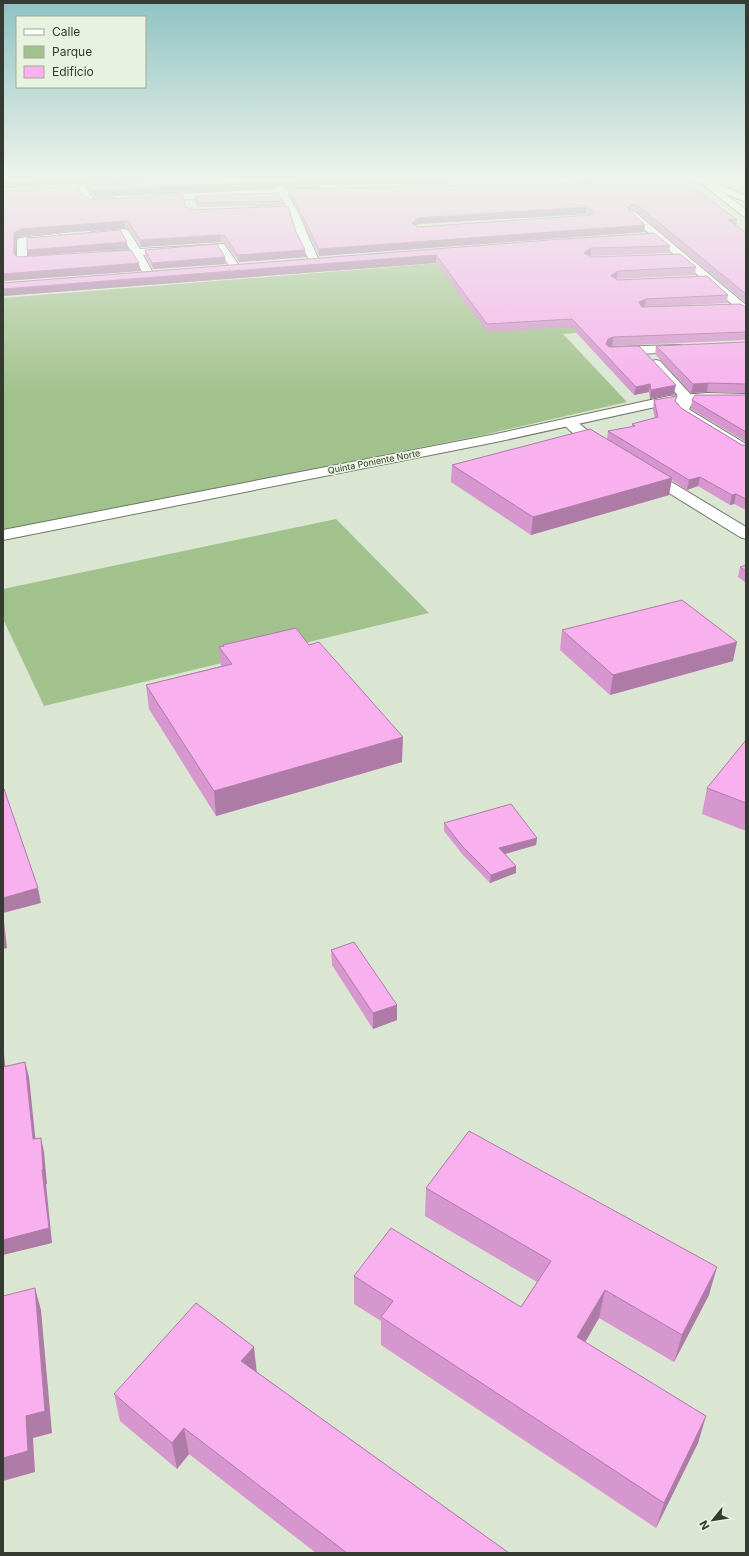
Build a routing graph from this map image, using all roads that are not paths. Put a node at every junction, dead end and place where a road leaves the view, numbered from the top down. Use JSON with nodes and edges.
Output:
{"nodes":[{"id":1,"x":22,"y":249,"type":"edge"},
{"id":2,"x":133,"y":249,"type":"edge"},
{"id":3,"x":184,"y":249,"type":"edge"},
{"id":4,"x":223,"y":249,"type":"edge"},
{"id":5,"x":308,"y":249,"type":"edge"},
{"id":6,"x":673,"y":249,"type":"edge"},
{"id":7,"x":135,"y":252,"type":"junction"},
{"id":8,"x":90,"y":256,"type":"edge"},
{"id":9,"x":667,"y":257,"type":"edge"},
{"id":10,"x":682,"y":257,"type":"junction"},
{"id":11,"x":60,"y":258,"type":"edge"},
{"id":12,"x":314,"y":260,"type":"edge"},
{"id":13,"x":235,"y":267,"type":"edge"},
{"id":14,"x":148,"y":274,"type":"edge"},
{"id":15,"x":694,"y":279,"type":"edge"},
{"id":16,"x":708,"y":279,"type":"junction"},
{"id":17,"x":724,"y":308,"type":"edge"},
{"id":18,"x":743,"y":309,"type":"edge"},
{"id":19,"x":690,"y":348,"type":"edge"},
{"id":20,"x":643,"y":350,"type":"junction"},
{"id":21,"x":612,"y":351,"type":"edge"},
{"id":22,"x":746,"y":398,"type":"edge"},
{"id":23,"x":688,"y":399,"type":"junction"},
{"id":24,"x":569,"y":422,"type":"junction"},
{"id":25,"x":746,"y":450,"type":"edge"},
{"id":26,"x":615,"y":454,"type":"edge"},
{"id":27,"x":634,"y":465,"type":"edge"},
{"id":28,"x":746,"y":534,"type":"edge"},
{"id":29,"x":3,"y":535,"type":"edge"}],
"edges":[{"from":1,"to":11,"type":"main road"},
{"from":2,"to":7,"type":"main road"},
{"from":3,"to":7,"type":"main road"},
{"from":4,"to":13,"type":"main road"},
{"from":5,"to":12,"type":"main road"},
{"from":6,"to":10,"type":"main road"},
{"from":7,"to":8,"type":"main road"},
{"from":7,"to":14,"type":"main road"},
{"from":9,"to":10,"type":"main road"},
{"from":10,"to":16,"type":"main road"},
{"from":15,"to":16,"type":"main road"},
{"from":16,"to":18,"type":"main road"},
{"from":17,"to":18,"type":"main road"},
{"from":19,"to":20,"type":"main road"},
{"from":20,"to":21,"type":"main road"},
{"from":20,"to":23,"type":"main road"},
{"from":22,"to":23,"type":"main road","name":"Quinta Poniente Norte"},
{"from":23,"to":24,"type":"main road","name":"Quinta Poniente Norte"},
{"from":23,"to":25,"type":"main road"},
{"from":24,"to":26,"type":"main road"},
{"from":24,"to":29,"type":"main road","name":"Quinta Poniente Norte"},
{"from":27,"to":28,"type":"main road"}]}
